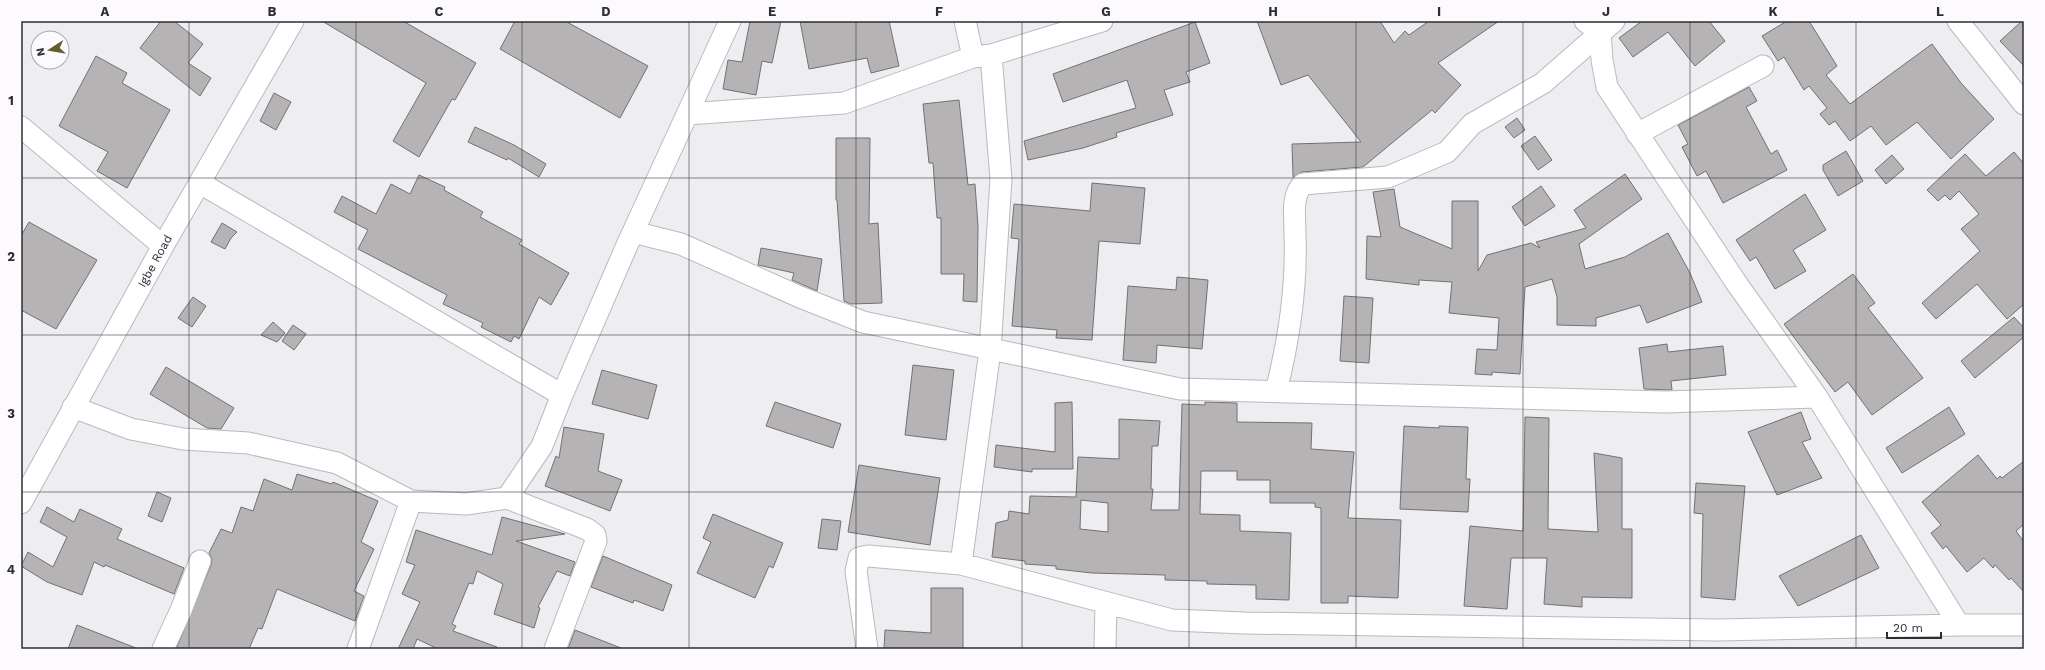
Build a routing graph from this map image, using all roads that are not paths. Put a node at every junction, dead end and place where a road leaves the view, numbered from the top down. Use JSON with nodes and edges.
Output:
{"nodes":[{"id":1,"x":293,"y":21,"type":"edge"},
{"id":2,"x":730,"y":21,"type":"edge"},
{"id":3,"x":965,"y":21,"type":"edge"},
{"id":4,"x":1102,"y":21,"type":"edge"},
{"id":5,"x":1958,"y":21,"type":"edge"},
{"id":6,"x":1600,"y":25,"type":"edge"},
{"id":7,"x":982,"y":56,"type":"junction"},
{"id":8,"x":1763,"y":66,"type":"dead end"},
{"id":9,"x":2024,"y":104,"type":"edge"},
{"id":10,"x":687,"y":114,"type":"junction"},
{"id":11,"x":21,"y":127,"type":"edge"},
{"id":12,"x":1637,"y":134,"type":"junction"},
{"id":13,"x":200,"y":183,"type":"junction"},
{"id":14,"x":633,"y":232,"type":"junction"},
{"id":15,"x":163,"y":246,"type":"junction"},
{"id":16,"x":990,"y":350,"type":"junction"},
{"id":17,"x":1276,"y":391,"type":"junction"},
{"id":18,"x":562,"y":395,"type":"junction"},
{"id":19,"x":1817,"y":397,"type":"junction"},
{"id":20,"x":73,"y":407,"type":"junction"},
{"id":21,"x":507,"y":498,"type":"junction"},
{"id":22,"x":411,"y":501,"type":"junction"},
{"id":23,"x":21,"y":503,"type":"edge"},
{"id":24,"x":200,"y":561,"type":"dead end"},
{"id":25,"x":961,"y":564,"type":"junction"},
{"id":26,"x":1106,"y":603,"type":"junction"},
{"id":27,"x":1959,"y":625,"type":"junction"},
{"id":28,"x":2024,"y":625,"type":"edge"},
{"id":29,"x":163,"y":649,"type":"edge"},
{"id":30,"x":358,"y":649,"type":"edge"},
{"id":31,"x":555,"y":649,"type":"edge"},
{"id":32,"x":867,"y":649,"type":"edge"},
{"id":33,"x":1105,"y":649,"type":"edge"}],
"edges":[{"from":1,"to":13,"type":"street","name":"Igbe Road"},
{"from":2,"to":10,"type":"street"},
{"from":3,"to":7,"type":"street"},
{"from":4,"to":7,"type":"street"},
{"from":5,"to":9,"type":"street"},
{"from":6,"to":12,"type":"street"},
{"from":6,"to":17,"type":"street"},
{"from":7,"to":10,"type":"street"},
{"from":7,"to":16,"type":"street"},
{"from":8,"to":12,"type":"street"},
{"from":10,"to":14,"type":"street"},
{"from":11,"to":15,"type":"street"},
{"from":12,"to":19,"type":"street"},
{"from":13,"to":15,"type":"street","name":"Igbe Road"},
{"from":13,"to":18,"type":"street"},
{"from":14,"to":16,"type":"street"},
{"from":14,"to":18,"type":"street"},
{"from":15,"to":20,"type":"street","name":"Igbe Road"},
{"from":16,"to":17,"type":"street"},
{"from":16,"to":25,"type":"street"},
{"from":17,"to":19,"type":"street"},
{"from":18,"to":21,"type":"street"},
{"from":19,"to":27,"type":"street"},
{"from":20,"to":22,"type":"street"},
{"from":20,"to":23,"type":"street","name":"Igbe Road"},
{"from":21,"to":22,"type":"street"},
{"from":21,"to":31,"type":"street"},
{"from":22,"to":30,"type":"street"},
{"from":24,"to":29,"type":"street"},
{"from":25,"to":26,"type":"street"},
{"from":25,"to":32,"type":"street"},
{"from":26,"to":27,"type":"street"},
{"from":26,"to":33,"type":"street"},
{"from":27,"to":28,"type":"street"}]}
